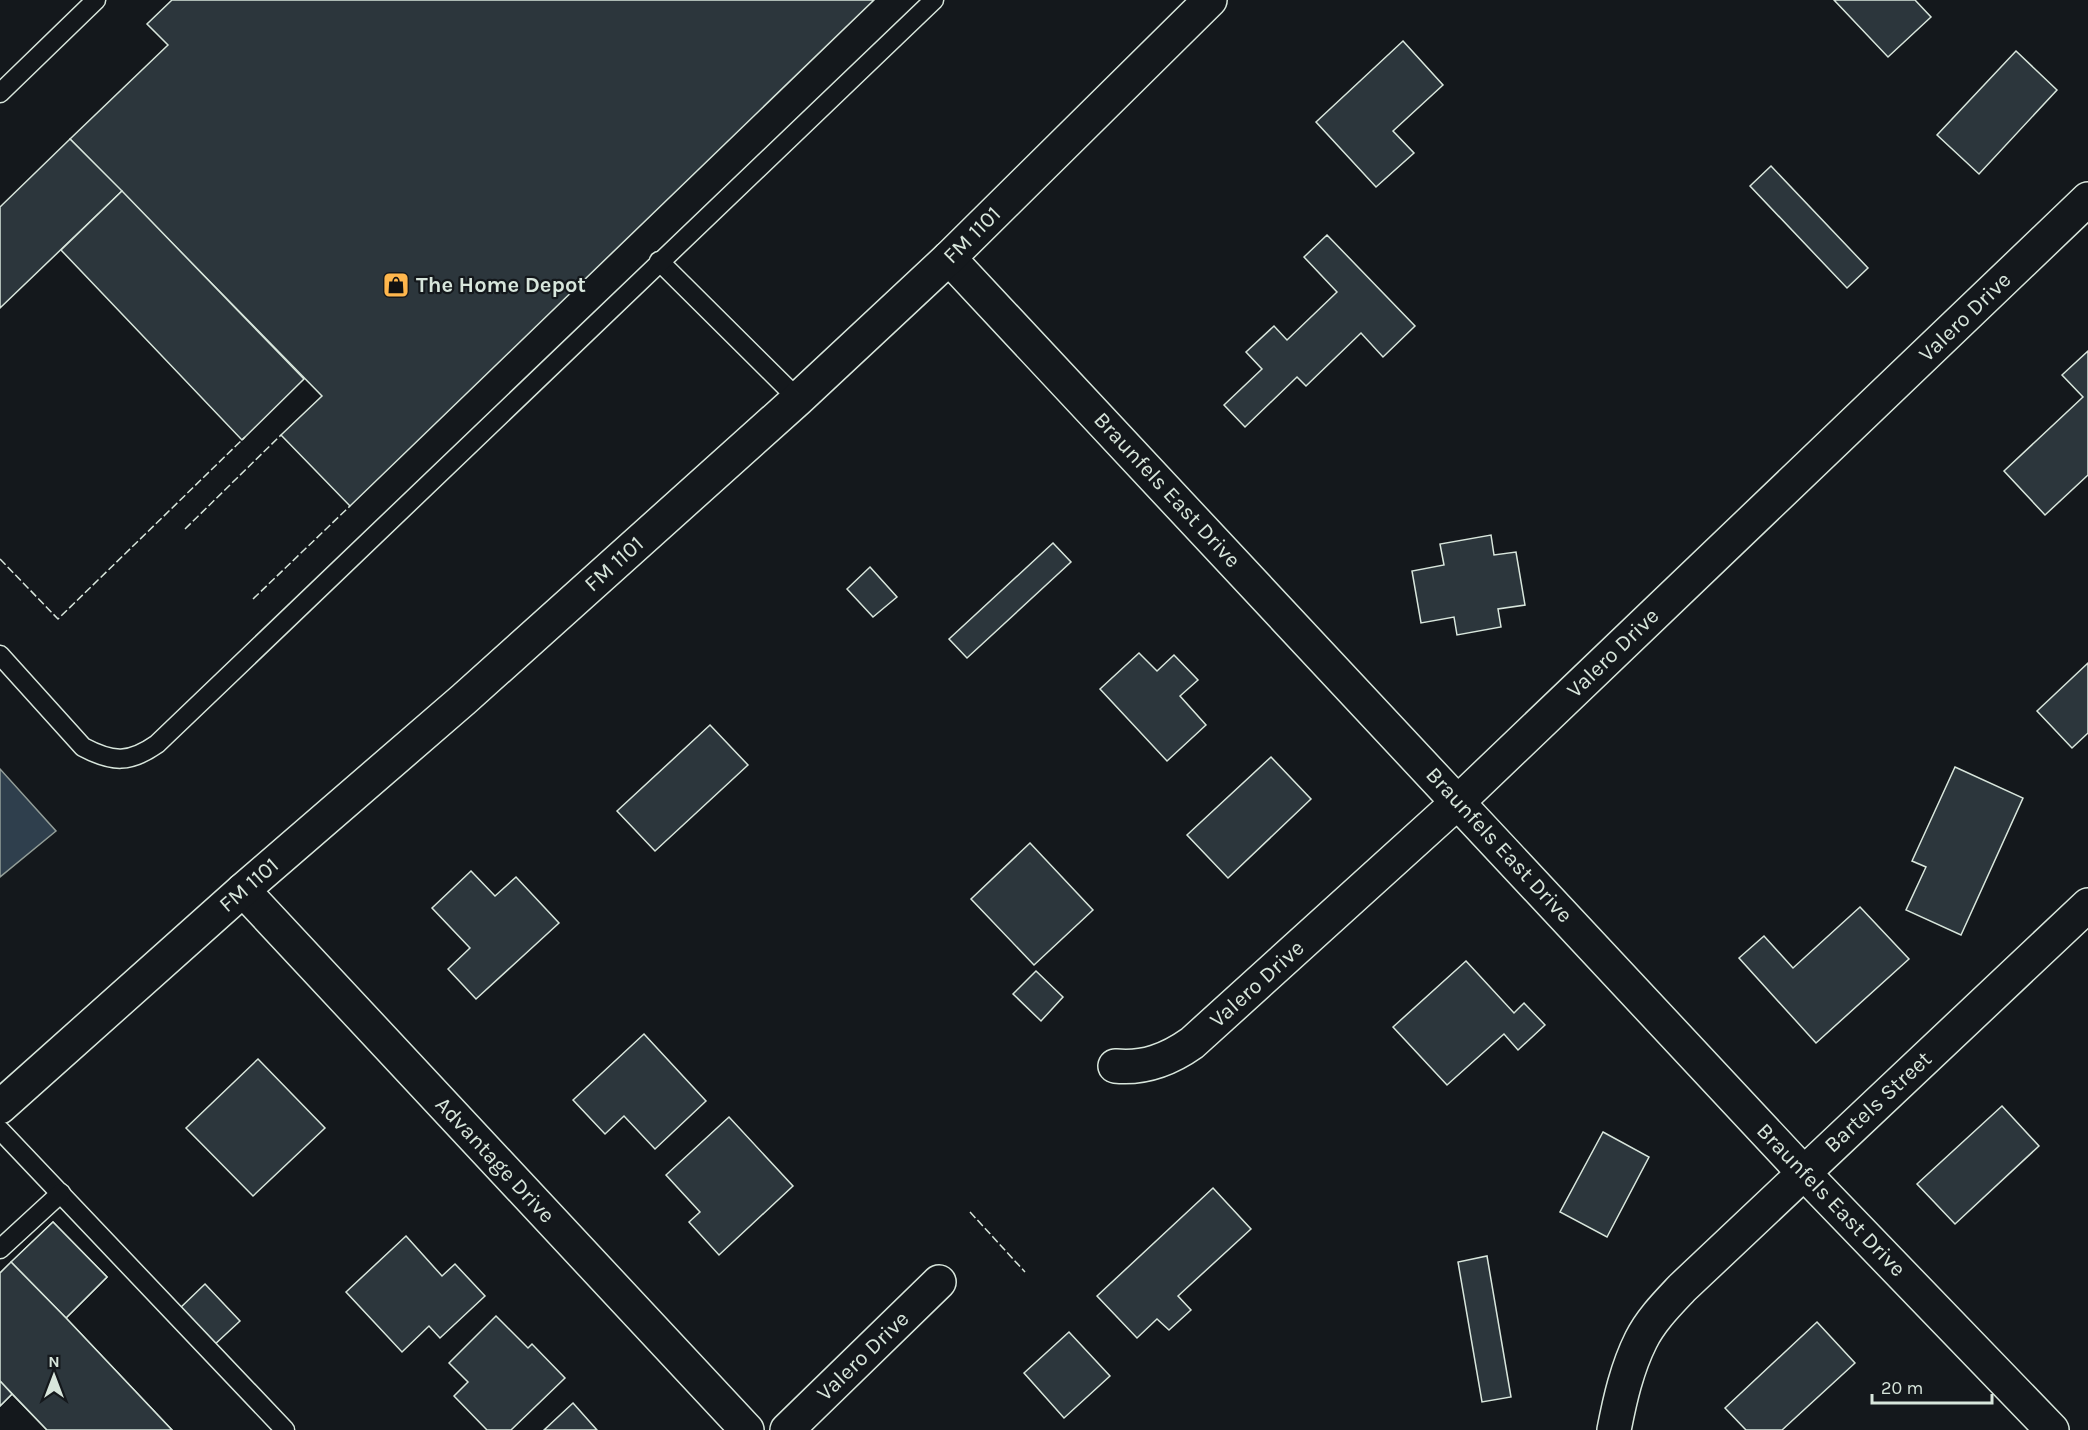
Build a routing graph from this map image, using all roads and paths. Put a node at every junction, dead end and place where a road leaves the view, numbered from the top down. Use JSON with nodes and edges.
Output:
{"nodes":[{"id":1,"x":96,"y":0,"type":"edge"},
{"id":2,"x":934,"y":0,"type":"edge"},
{"id":3,"x":1199,"y":4,"type":"edge"},
{"id":4,"x":0,"y":93,"type":"edge"},
{"id":5,"x":2088,"y":199,"type":"edge"},
{"id":6,"x":949,"y":258,"type":"junction"},
{"id":7,"x":659,"y":261,"type":"junction"},
{"id":8,"x":798,"y":399,"type":"junction"},
{"id":9,"x":0,"y":655,"type":"edge"},
{"id":10,"x":1459,"y":801,"type":"junction"},
{"id":11,"x":243,"y":890,"type":"junction"},
{"id":12,"x":2088,"y":905,"type":"edge"},
{"id":13,"x":1115,"y":1066,"type":"dead end"},
{"id":14,"x":0,"y":1107,"type":"edge"},
{"id":15,"x":0,"y":1130,"type":"edge"},
{"id":16,"x":1803,"y":1172,"type":"junction"},
{"id":17,"x":61,"y":1193,"type":"junction"},
{"id":18,"x":0,"y":1249,"type":"edge"},
{"id":19,"x":939,"y":1282,"type":"dead end"},
{"id":20,"x":285,"y":1430,"type":"edge"},
{"id":21,"x":747,"y":1430,"type":"edge"},
{"id":22,"x":787,"y":1430,"type":"edge"},
{"id":23,"x":1614,"y":1430,"type":"edge"},
{"id":24,"x":2052,"y":1430,"type":"edge"}],
"edges":[{"from":1,"to":4,"type":"lane"},
{"from":2,"to":7,"type":"lane"},
{"from":3,"to":6,"type":"street","name":"FM 1101","number":"FM 1101"},
{"from":5,"to":10,"type":"street","name":"Valero Drive"},
{"from":6,"to":8,"type":"street","name":"FM 1101","number":"FM 1101"},
{"from":6,"to":10,"type":"street","name":"Braunfels East Drive"},
{"from":7,"to":8,"type":"lane"},
{"from":7,"to":9,"type":"lane"},
{"from":8,"to":11,"type":"street","name":"FM 1101","number":"FM 1101"},
{"from":10,"to":13,"type":"street","name":"Valero Drive"},
{"from":10,"to":16,"type":"street","name":"Braunfels East Drive"},
{"from":11,"to":14,"type":"street","name":"FM 1101","number":"FM 1101"},
{"from":11,"to":21,"type":"street","name":"Advantage Drive"},
{"from":12,"to":16,"type":"street","name":"Bartels Street"},
{"from":15,"to":17,"type":"lane"},
{"from":16,"to":23,"type":"street","name":"Bartels Street"},
{"from":16,"to":24,"type":"street","name":"Braunfels East Drive"},
{"from":17,"to":18,"type":"lane"},
{"from":17,"to":20,"type":"lane"},
{"from":19,"to":22,"type":"street","name":"Valero Drive"}]}
